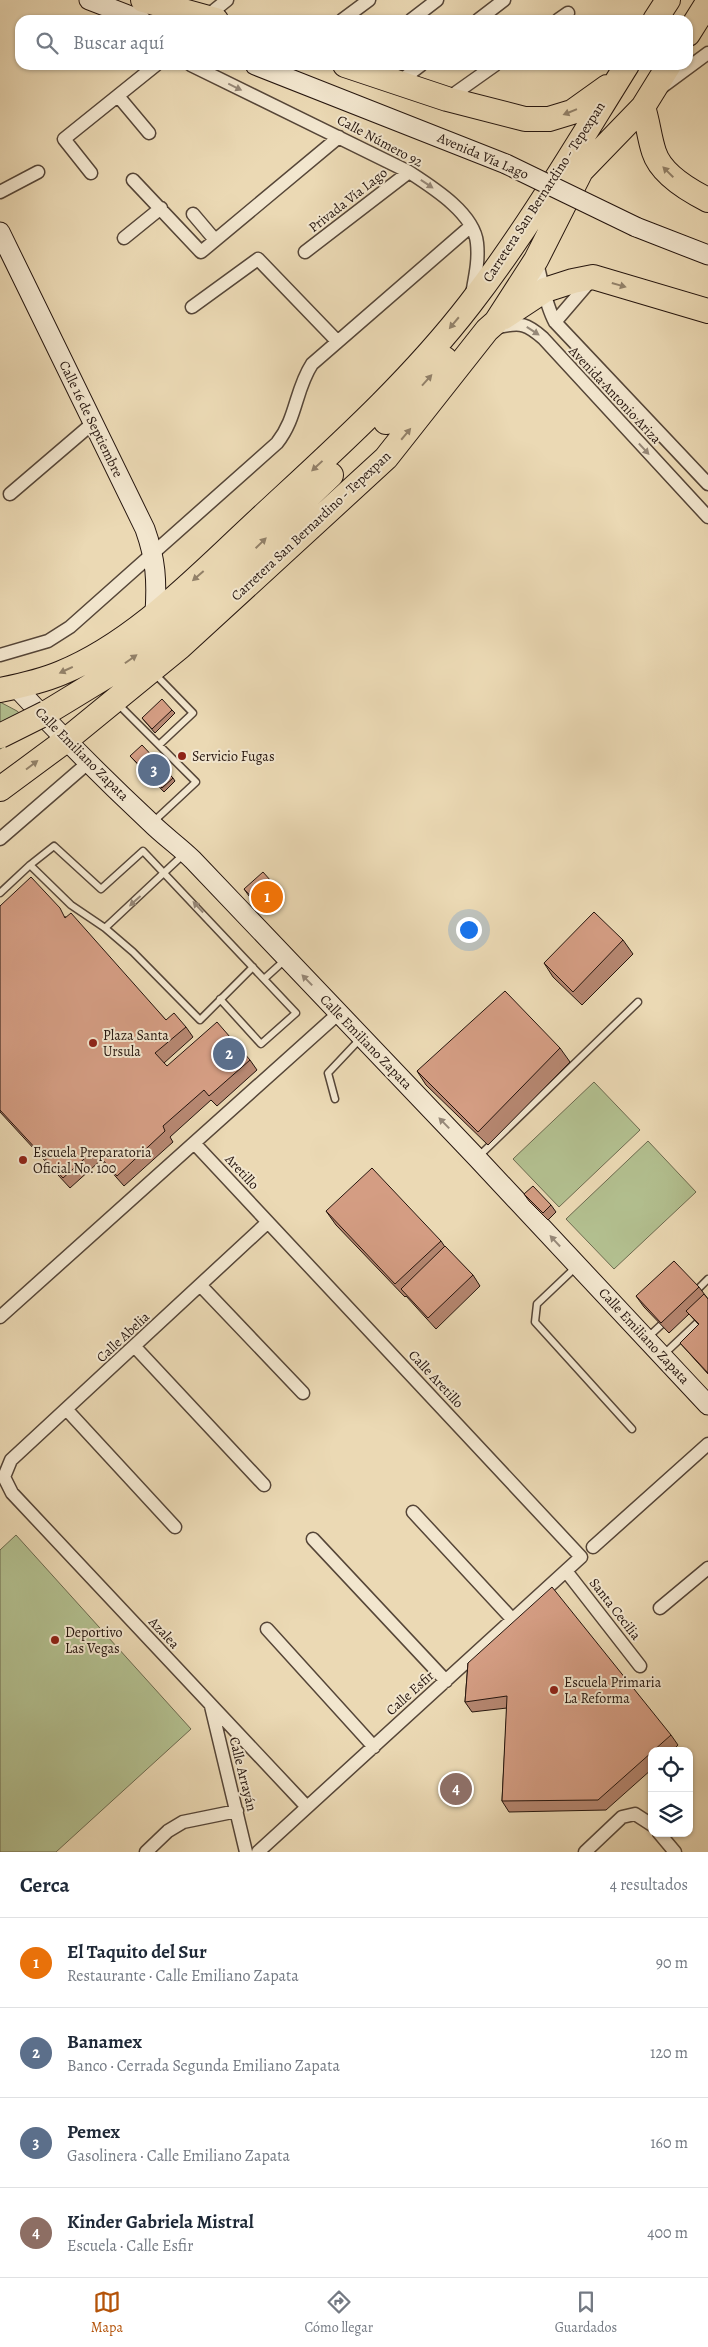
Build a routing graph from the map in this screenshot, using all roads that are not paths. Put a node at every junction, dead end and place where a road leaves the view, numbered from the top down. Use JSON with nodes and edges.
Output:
{"nodes":[{"id":1,"x":143,"y":0,"type":"edge"},
{"id":2,"x":227,"y":0,"type":"edge"},
{"id":3,"x":369,"y":0,"type":"edge"},
{"id":4,"x":437,"y":0,"type":"edge"},
{"id":5,"x":504,"y":0,"type":"edge"},
{"id":6,"x":668,"y":0,"type":"edge"},
{"id":7,"x":91,"y":1,"type":"edge"},
{"id":8,"x":708,"y":2,"type":"edge"},
{"id":9,"x":106,"y":15,"type":"edge"},
{"id":10,"x":127,"y":15,"type":"edge"},
{"id":11,"x":200,"y":15,"type":"edge"},
{"id":12,"x":214,"y":15,"type":"edge"},
{"id":13,"x":349,"y":15,"type":"edge"},
{"id":14,"x":418,"y":15,"type":"edge"},
{"id":15,"x":484,"y":15,"type":"edge"},
{"id":16,"x":658,"y":15,"type":"edge"},
{"id":17,"x":693,"y":26,"type":"edge"},
{"id":18,"x":708,"y":53,"type":"edge"},
{"id":19,"x":693,"y":65,"type":"edge"},
{"id":20,"x":150,"y":70,"type":"edge"},
{"id":21,"x":201,"y":70,"type":"edge"},
{"id":22,"x":268,"y":70,"type":"edge"},
{"id":23,"x":362,"y":70,"type":"edge"},
{"id":24,"x":415,"y":70,"type":"edge"},
{"id":25,"x":487,"y":70,"type":"edge"},
{"id":26,"x":624,"y":70,"type":"edge"},
{"id":27,"x":624,"y":70,"type":"edge"},
{"id":28,"x":666,"y":70,"type":"edge"},
{"id":29,"x":686,"y":70,"type":"edge"},
{"id":30,"x":399,"y":82,"type":"junction"},
{"id":31,"x":118,"y":96,"type":"junction"},
{"id":32,"x":447,"y":99,"type":"junction"},
{"id":33,"x":646,"y":101,"type":"junction"},
{"id":34,"x":149,"y":133,"type":"dead end"},
{"id":35,"x":339,"y":137,"type":"junction"},
{"id":36,"x":581,"y":171,"type":"junction"},
{"id":37,"x":38,"y":172,"type":"dead end"},
{"id":38,"x":91,"y":172,"type":"dead end"},
{"id":39,"x":409,"y":172,"type":"junction"},
{"id":40,"x":133,"y":180,"type":"dead end"},
{"id":41,"x":0,"y":192,"type":"edge"},
{"id":42,"x":708,"y":200,"type":"edge"},
{"id":43,"x":161,"y":208,"type":"junction"},
{"id":44,"x":193,"y":214,"type":"dead end"},
{"id":45,"x":471,"y":226,"type":"junction"},
{"id":46,"x":0,"y":232,"type":"edge"},
{"id":47,"x":124,"y":238,"type":"dead end"},
{"id":48,"x":215,"y":240,"type":"junction"},
{"id":49,"x":305,"y":252,"type":"dead end"},
{"id":50,"x":4,"y":254,"type":"edge"},
{"id":51,"x":708,"y":255,"type":"edge"},
{"id":52,"x":536,"y":260,"type":"junction"},
{"id":53,"x":593,"y":277,"type":"junction"},
{"id":54,"x":545,"y":290,"type":"junction"},
{"id":55,"x":192,"y":307,"type":"dead end"},
{"id":56,"x":708,"y":311,"type":"edge"},
{"id":57,"x":483,"y":318,"type":"junction"},
{"id":58,"x":555,"y":322,"type":"junction"},
{"id":59,"x":337,"y":341,"type":"junction"},
{"id":60,"x":93,"y":423,"type":"junction"},
{"id":61,"x":708,"y":484,"type":"edge"},
{"id":62,"x":10,"y":494,"type":"dead end"},
{"id":63,"x":708,"y":518,"type":"edge"},
{"id":64,"x":154,"y":553,"type":"junction"},
{"id":65,"x":155,"y":613,"type":"junction"},
{"id":66,"x":2,"y":652,"type":"edge"},
{"id":67,"x":151,"y":670,"type":"junction"},
{"id":68,"x":8,"y":688,"type":"edge"},
{"id":69,"x":114,"y":700,"type":"junction"},
{"id":70,"x":0,"y":736,"type":"edge"},
{"id":71,"x":65,"y":741,"type":"junction"},
{"id":72,"x":160,"y":745,"type":"junction"},
{"id":73,"x":89,"y":762,"type":"junction"},
{"id":74,"x":0,"y":789,"type":"edge"},
{"id":75,"x":151,"y":824,"type":"junction"},
{"id":76,"x":0,"y":839,"type":"edge"},
{"id":77,"x":186,"y":853,"type":"junction"},
{"id":78,"x":30,"y":864,"type":"junction"},
{"id":79,"x":165,"y":874,"type":"junction"},
{"id":80,"x":0,"y":893,"type":"edge"},
{"id":81,"x":104,"y":928,"type":"junction"},
{"id":82,"x":287,"y":958,"type":"junction"},
{"id":83,"x":253,"y":967,"type":"junction"},
{"id":84,"x":264,"y":979,"type":"junction"},
{"id":85,"x":220,"y":999,"type":"junction"},
{"id":86,"x":638,"y":1002,"type":"dead end"},
{"id":87,"x":339,"y":1013,"type":"junction"},
{"id":88,"x":362,"y":1037,"type":"junction"},
{"id":89,"x":335,"y":1099,"type":"dead end"},
{"id":90,"x":194,"y":1143,"type":"junction"},
{"id":91,"x":477,"y":1158,"type":"junction"},
{"id":92,"x":268,"y":1222,"type":"junction"},
{"id":93,"x":578,"y":1266,"type":"junction"},
{"id":94,"x":708,"y":1279,"type":"edge"},
{"id":95,"x":201,"y":1286,"type":"junction"},
{"id":96,"x":698,"y":1289,"type":"edge"},
{"id":97,"x":0,"y":1317,"type":"edge"},
{"id":98,"x":697,"y":1323,"type":"edge"},
{"id":99,"x":661,"y":1325,"type":"edge"},
{"id":100,"x":646,"y":1339,"type":"junction"},
{"id":101,"x":135,"y":1347,"type":"junction"},
{"id":102,"x":662,"y":1356,"type":"junction"},
{"id":103,"x":303,"y":1393,"type":"dead end"},
{"id":104,"x":708,"y":1405,"type":"edge"},
{"id":105,"x":67,"y":1410,"type":"junction"},
{"id":106,"x":632,"y":1429,"type":"dead end"},
{"id":107,"x":708,"y":1444,"type":"edge"},
{"id":108,"x":4,"y":1477,"type":"joint"},
{"id":109,"x":264,"y":1485,"type":"dead end"},
{"id":110,"x":413,"y":1512,"type":"dead end"},
{"id":111,"x":175,"y":1527,"type":"dead end"},
{"id":112,"x":313,"y":1539,"type":"dead end"},
{"id":113,"x":593,"y":1548,"type":"dead end"},
{"id":114,"x":581,"y":1557,"type":"joint"},
{"id":115,"x":708,"y":1568,"type":"edge"},
{"id":116,"x":566,"y":1571,"type":"junction"},
{"id":117,"x":660,"y":1608,"type":"dead end"},
{"id":118,"x":513,"y":1620,"type":"junction"},
{"id":119,"x":267,"y":1630,"type":"dead end"},
{"id":120,"x":640,"y":1666,"type":"dead end"},
{"id":121,"x":446,"y":1681,"type":"junction"},
{"id":122,"x":210,"y":1704,"type":"junction"},
{"id":123,"x":374,"y":1747,"type":"junction"},
{"id":124,"x":307,"y":1807,"type":"junction"},
{"id":125,"x":237,"y":1811,"type":"junction"},
{"id":126,"x":648,"y":1821,"type":"edge"},
{"id":127,"x":662,"y":1837,"type":"edge"},
{"id":128,"x":146,"y":1852,"type":"edge"},
{"id":129,"x":246,"y":1852,"type":"edge"},
{"id":130,"x":258,"y":1852,"type":"edge"},
{"id":131,"x":585,"y":1852,"type":"edge"},
{"id":132,"x":674,"y":1852,"type":"edge"}],
"edges":[{"from":1,"to":11,"type":"highway"},
{"from":2,"to":12,"type":"street"},
{"from":3,"to":13,"type":"street"},
{"from":4,"to":14,"type":"street"},
{"from":5,"to":15,"type":"street"},
{"from":6,"to":16,"type":"highway"},
{"from":7,"to":9,"type":"street"},
{"from":7,"to":10,"type":"main road"},
{"from":8,"to":17,"type":"highway"},
{"from":18,"to":19,"type":"street"},
{"from":20,"to":31,"type":"street"},
{"from":21,"to":35,"type":"street","name":"Calle Número 92","one_way":true},
{"from":22,"to":51,"type":"main road","name":"Avenida Vía Lago","bridge":true},
{"from":23,"to":30,"type":"highway"},
{"from":24,"to":30,"type":"street"},
{"from":25,"to":32,"type":"street"},
{"from":26,"to":32,"type":"highway","one_way":true},
{"from":27,"to":57,"type":"highway","name":"Carretera San Bernardino - Tepexpan"},
{"from":28,"to":33,"type":"highway","name":"Carretera San Bernardino - Tepexpan"},
{"from":29,"to":33,"type":"street"},
{"from":30,"to":32,"type":"highway"},
{"from":31,"to":34,"type":"street"},
{"from":31,"to":38,"type":"street"},
{"from":33,"to":36,"type":"highway","name":"Carretera San Bernardino - Tepexpan"},
{"from":42,"to":33,"type":"highway","one_way":true},
{"from":35,"to":39,"type":"street","name":"Calle Número 92"},
{"from":35,"to":48,"type":"street"},
{"from":36,"to":52,"type":"highway","name":"Carretera San Bernardino - Tepexpan"},
{"from":36,"to":57,"type":"highway"},
{"from":37,"to":41,"type":"street"},
{"from":39,"to":45,"type":"street","name":"Calle Número 92","one_way":true},
{"from":39,"to":49,"type":"street","name":"Privada Vía Lago"},
{"from":40,"to":43,"type":"street"},
{"from":43,"to":47,"type":"street"},
{"from":43,"to":48,"type":"street"},
{"from":44,"to":48,"type":"street"},
{"from":45,"to":57,"type":"street","name":"Calle Número 92"},
{"from":45,"to":59,"type":"street"},
{"from":46,"to":50,"type":"main road","name":"Calle 16 de Septiembre"},
{"from":50,"to":60,"type":"main road","name":"Calle 16 de Septiembre"},
{"from":52,"to":54,"type":"street","name":"Avenida Antonio Ariza"},
{"from":52,"to":57,"type":"highway","name":"Carretera San Bernardino - Tepexpan"},
{"from":53,"to":54,"type":"highway"},
{"from":53,"to":56,"type":"highway","one_way":true},
{"from":53,"to":58,"type":"street"},
{"from":54,"to":57,"type":"highway"},
{"from":54,"to":58,"type":"street","name":"Avenida Antonio Ariza"},
{"from":55,"to":59,"type":"street"},
{"from":57,"to":63,"type":"street","name":"Avenida Antonio Ariza","one_way":true},
{"from":57,"to":65,"type":"highway","name":"Carretera San Bernardino - Tepexpan","one_way":true},
{"from":67,"to":57,"type":"highway","name":"Carretera San Bernardino - Tepexpan","one_way":true},
{"from":70,"to":57,"type":"highway","one_way":true,"bridge":true},
{"from":58,"to":61,"type":"street","name":"Avenida Antonio Ariza"},
{"from":59,"to":64,"type":"street"},
{"from":60,"to":62,"type":"street"},
{"from":60,"to":64,"type":"main road","name":"Calle 16 de Septiembre"},
{"from":64,"to":65,"type":"main road","name":"Calle 16 de Septiembre"},
{"from":64,"to":66,"type":"street"},
{"from":65,"to":68,"type":"highway","name":"Carretera San Bernardino - Tepexpan","one_way":true},
{"from":67,"to":69,"type":"highway","name":"Carretera San Bernardino - Tepexpan"},
{"from":67,"to":72,"type":"lane"},
{"from":68,"to":71,"type":"main road","name":"Calle Emiliano Zapata"},
{"from":69,"to":71,"type":"highway","name":"Carretera San Bernardino - Tepexpan"},
{"from":69,"to":72,"type":"lane"},
{"from":71,"to":73,"type":"main road","name":"Calle Emiliano Zapata"},
{"from":74,"to":71,"type":"highway","name":"Carretera San Bernardino - Tepexpan","one_way":true},
{"from":72,"to":75,"type":"lane"},
{"from":73,"to":75,"type":"main road","name":"Calle Emiliano Zapata"},
{"from":73,"to":76,"type":"street"},
{"from":75,"to":77,"type":"main road","name":"Calle Emiliano Zapata"},
{"from":77,"to":79,"type":"lane"},
{"from":77,"to":82,"type":"main road","name":"Calle Emiliano Zapata"},
{"from":78,"to":79,"type":"lane"},
{"from":78,"to":80,"type":"lane"},
{"from":78,"to":81,"type":"lane"},
{"from":79,"to":81,"type":"lane","one_way":true},
{"from":83,"to":79,"type":"lane","one_way":true},
{"from":81,"to":85,"type":"lane"},
{"from":82,"to":84,"type":"lane"},
{"from":87,"to":82,"type":"main road","name":"Calle Emiliano Zapata","one_way":true},
{"from":83,"to":84,"type":"lane"},
{"from":83,"to":85,"type":"lane"},
{"from":84,"to":85,"type":"lane"},
{"from":86,"to":91,"type":"lane"},
{"from":87,"to":88,"type":"main road","name":"Calle Emiliano Zapata"},
{"from":87,"to":90,"type":"street"},
{"from":88,"to":89,"type":"lane"},
{"from":91,"to":88,"type":"main road","name":"Calle Emiliano Zapata","one_way":true},
{"from":90,"to":92,"type":"street","name":"Aretillo"},
{"from":90,"to":97,"type":"street"},
{"from":93,"to":91,"type":"main road","name":"Calle Emiliano Zapata","one_way":true},
{"from":92,"to":95,"type":"street","name":"Calle Abelia"},
{"from":92,"to":114,"type":"street","name":"Calle Aretillo"},
{"from":93,"to":100,"type":"main road","name":"Calle Emiliano Zapata"},
{"from":93,"to":106,"type":"lane"},
{"from":94,"to":96,"type":"lane"},
{"from":95,"to":101,"type":"street","name":"Calle Abelia"},
{"from":95,"to":103,"type":"street"},
{"from":98,"to":102,"type":"lane"},
{"from":99,"to":100,"type":"lane"},
{"from":100,"to":102,"type":"main road","name":"Calle Emiliano Zapata"},
{"from":101,"to":105,"type":"street","name":"Calle Abelia"},
{"from":101,"to":109,"type":"street"},
{"from":102,"to":104,"type":"main road","name":"Calle Emiliano Zapata"},
{"from":105,"to":108,"type":"street","name":"Calle Abelia"},
{"from":105,"to":111,"type":"street"},
{"from":107,"to":113,"type":"street"},
{"from":108,"to":122,"type":"street","name":"Azalea"},
{"from":110,"to":118,"type":"street"},
{"from":112,"to":121,"type":"street"},
{"from":114,"to":116,"type":"street","name":"Calle Esfir"},
{"from":115,"to":117,"type":"street"},
{"from":116,"to":118,"type":"street","name":"Calle Esfir"},
{"from":116,"to":120,"type":"street","name":"Santa Cecilia"},
{"from":118,"to":121,"type":"street","name":"Calle Esfir"},
{"from":119,"to":123,"type":"street"},
{"from":121,"to":123,"type":"street","name":"Calle Esfir"},
{"from":122,"to":124,"type":"street","name":"Azalea"},
{"from":122,"to":125,"type":"street","name":"Calle Arrayán"},
{"from":123,"to":124,"type":"street","name":"Calle Esfir"},
{"from":124,"to":130,"type":"street","name":"Calle Esfir"},
{"from":125,"to":128,"type":"street"},
{"from":125,"to":129,"type":"street","name":"Calle Arrayán"},
{"from":126,"to":131,"type":"street"},
{"from":127,"to":132,"type":"street"}]}
